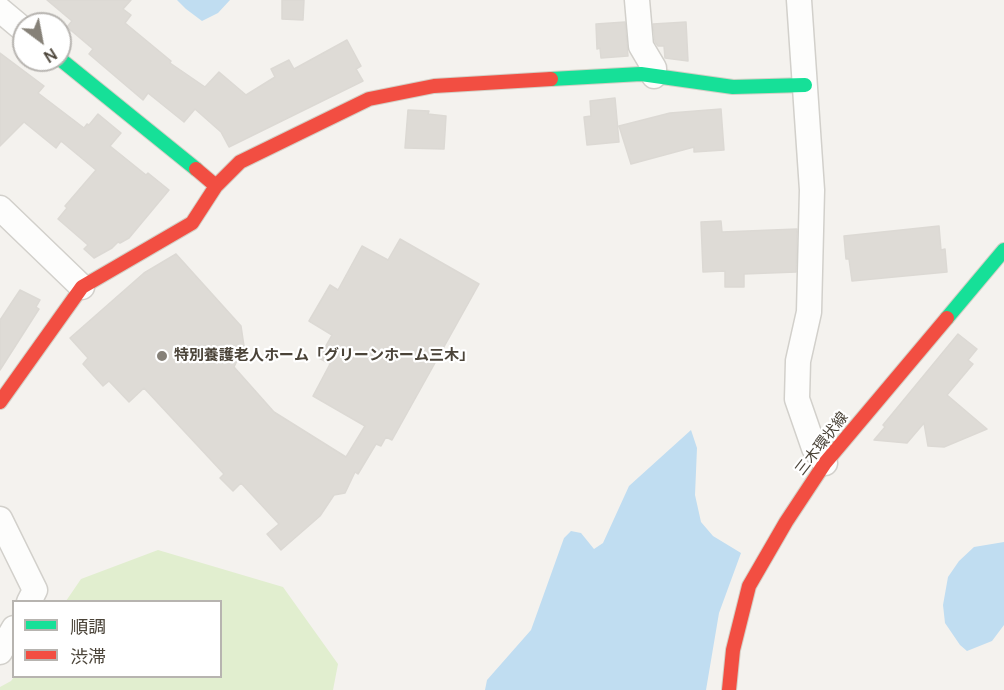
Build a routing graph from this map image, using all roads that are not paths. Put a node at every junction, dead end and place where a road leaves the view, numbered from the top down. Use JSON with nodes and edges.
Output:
{"nodes":[{"id":1,"x":637,"y":0,"type":"edge"},
{"id":2,"x":800,"y":0,"type":"edge"},
{"id":3,"x":0,"y":10,"type":"edge"},
{"id":4,"x":12,"y":20,"type":"edge"},
{"id":5,"x":72,"y":69,"type":"edge"},
{"id":6,"x":654,"y":76,"type":"junction"},
{"id":7,"x":805,"y":85,"type":"junction"},
{"id":8,"x":216,"y":186,"type":"junction"},
{"id":9,"x":0,"y":208,"type":"edge"},
{"id":10,"x":1004,"y":250,"type":"edge"},
{"id":11,"x":82,"y":287,"type":"junction"},
{"id":12,"x":0,"y":402,"type":"edge"},
{"id":13,"x":825,"y":463,"type":"junction"},
{"id":14,"x":0,"y":519,"type":"edge"},
{"id":15,"x":30,"y":600,"type":"edge"},
{"id":16,"x":729,"y":690,"type":"edge"}],
"edges":[{"from":1,"to":6,"type":"street"},
{"from":2,"to":7,"type":"street"},
{"from":3,"to":4,"type":"street"},
{"from":5,"to":8,"type":"street"},
{"from":6,"to":7,"type":"street"},
{"from":6,"to":8,"type":"street"},
{"from":7,"to":13,"type":"street"},
{"from":8,"to":11,"type":"street"},
{"from":9,"to":11,"type":"street"},
{"from":10,"to":13,"type":"street","name":"三木環状線"},
{"from":11,"to":12,"type":"street"},
{"from":13,"to":16,"type":"street","name":"三木環状線"},
{"from":14,"to":15,"type":"street"}]}
